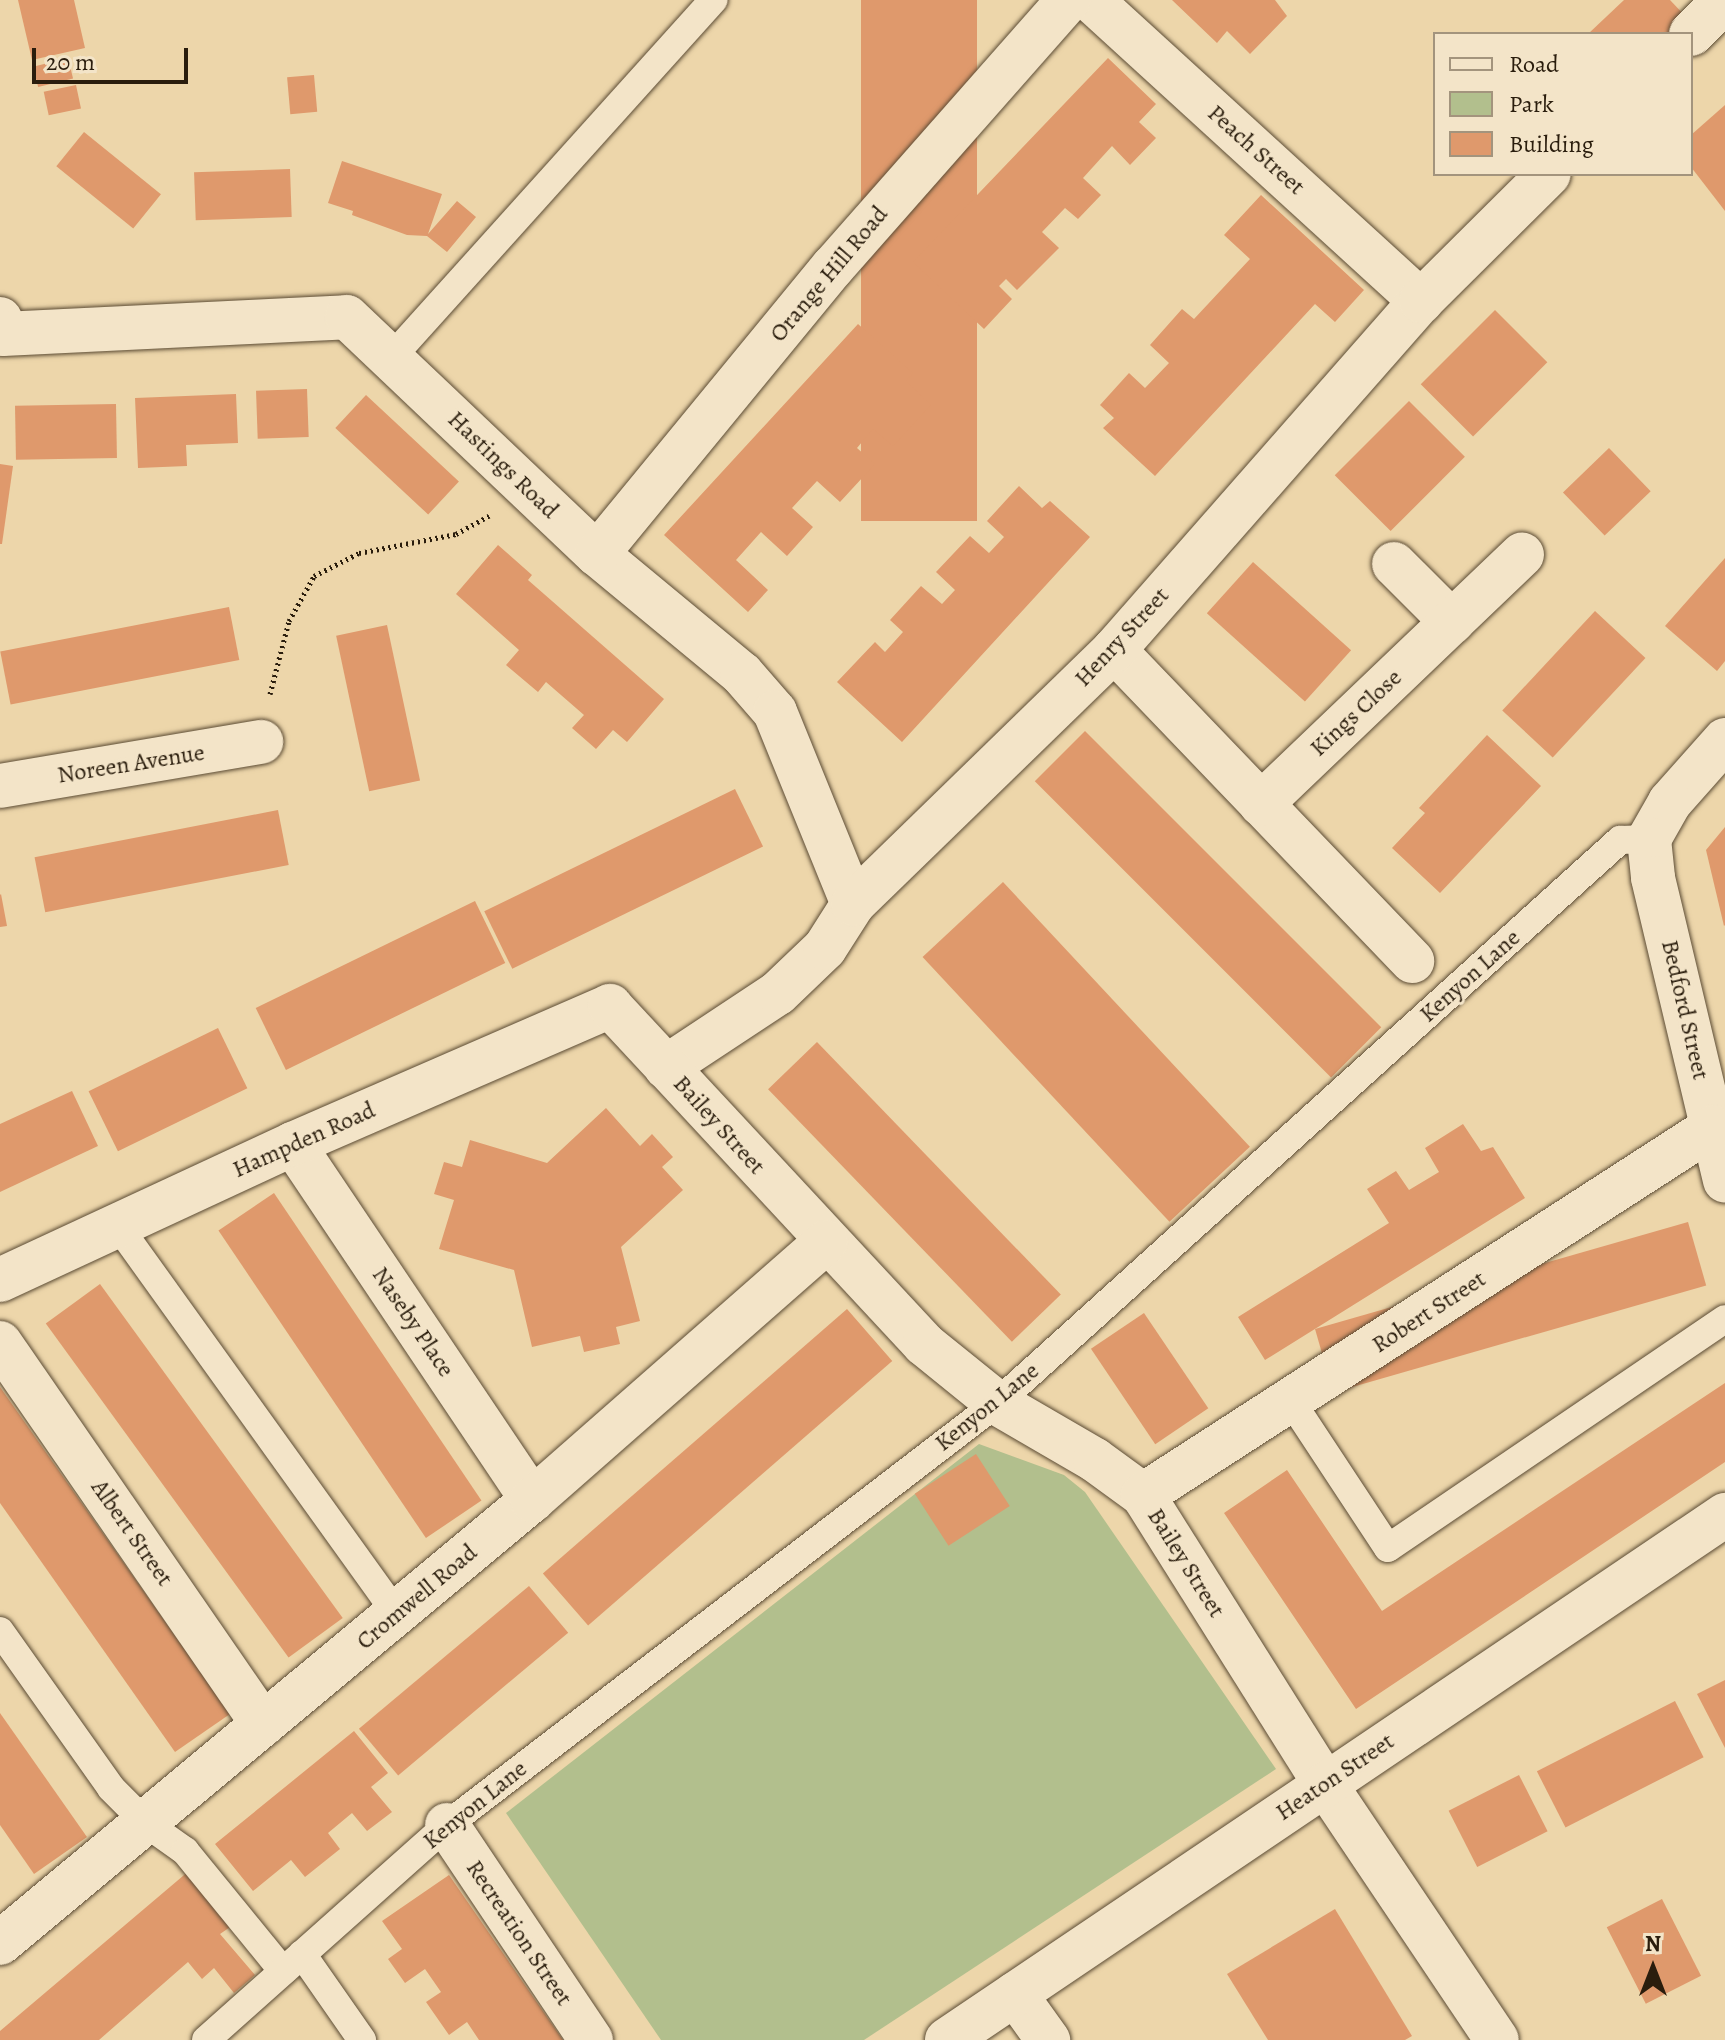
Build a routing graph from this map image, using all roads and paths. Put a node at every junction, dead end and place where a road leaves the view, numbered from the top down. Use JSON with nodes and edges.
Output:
{"nodes":[{"id":1,"x":713,"y":0,"type":"edge"},
{"id":2,"x":1068,"y":0,"type":"edge"},
{"id":3,"x":1091,"y":0,"type":"edge"},
{"id":4,"x":1725,"y":0,"type":"edge"},
{"id":5,"x":1693,"y":32,"type":"edge"},
{"id":6,"x":1547,"y":176,"type":"edge"},
{"id":7,"x":1421,"y":301,"type":"junction"},
{"id":8,"x":0,"y":319,"type":"edge"},
{"id":9,"x":391,"y":358,"type":"junction"},
{"id":10,"x":523,"y":483,"type":"junction"},
{"id":11,"x":597,"y":554,"type":"junction"},
{"id":12,"x":1522,"y":555,"type":"dead end"},
{"id":13,"x":1394,"y":564,"type":"dead end"},
{"id":14,"x":1452,"y":622,"type":"junction"},
{"id":15,"x":1114,"y":650,"type":"junction"},
{"id":16,"x":1725,"y":740,"type":"edge"},
{"id":17,"x":261,"y":742,"type":"joint"},
{"id":18,"x":0,"y":786,"type":"edge"},
{"id":19,"x":1261,"y":804,"type":"junction"},
{"id":20,"x":1649,"y":839,"type":"junction"},
{"id":21,"x":853,"y":904,"type":"junction"},
{"id":22,"x":1412,"y":961,"type":"dead end"},
{"id":23,"x":610,"y":1006,"type":"joint"},
{"id":24,"x":666,"y":1067,"type":"junction"},
{"id":25,"x":1713,"y":1127,"type":"junction"},
{"id":26,"x":293,"y":1144,"type":"junction"},
{"id":27,"x":1725,"y":1181,"type":"edge"},
{"id":28,"x":118,"y":1226,"type":"junction"},
{"id":29,"x":826,"y":1242,"type":"junction"},
{"id":30,"x":0,"y":1280,"type":"edge"},
{"id":31,"x":1725,"y":1319,"type":"edge"},
{"id":32,"x":0,"y":1343,"type":"edge"},
{"id":33,"x":1291,"y":1401,"type":"junction"},
{"id":34,"x":997,"y":1403,"type":"junction"},
{"id":35,"x":1143,"y":1495,"type":"junction"},
{"id":36,"x":532,"y":1500,"type":"junction"},
{"id":37,"x":1725,"y":1515,"type":"edge"},
{"id":38,"x":397,"y":1614,"type":"junction"},
{"id":39,"x":0,"y":1631,"type":"edge"},
{"id":40,"x":263,"y":1724,"type":"junction"},
{"id":41,"x":1325,"y":1784,"type":"junction"},
{"id":42,"x":147,"y":1824,"type":"junction"},
{"id":43,"x":447,"y":1825,"type":"junction"},
{"id":44,"x":0,"y":1943,"type":"edge"},
{"id":45,"x":293,"y":1963,"type":"junction"},
{"id":46,"x":1015,"y":1994,"type":"junction"},
{"id":47,"x":206,"y":2040,"type":"edge"},
{"id":48,"x":362,"y":2040,"type":"edge"},
{"id":49,"x":591,"y":2040,"type":"edge"},
{"id":50,"x":947,"y":2040,"type":"edge"},
{"id":51,"x":1048,"y":2040,"type":"edge"},
{"id":52,"x":1497,"y":2040,"type":"edge"}],
"edges":[{"from":1,"to":9,"type":"lane"},
{"from":2,"to":11,"type":"street","name":"Orange Hill Road"},
{"from":3,"to":7,"type":"street","name":"Peach Street"},
{"from":4,"to":5,"type":"street"},
{"from":6,"to":7,"type":"street","name":"Henry Street"},
{"from":7,"to":15,"type":"street","name":"Henry Street"},
{"from":8,"to":9,"type":"street","name":"Hastings Road"},
{"from":9,"to":10,"type":"street","name":"Hastings Road"},
{"from":10,"to":11,"type":"street","name":"Hastings Road"},
{"from":10,"to":17,"type":"path"},
{"from":11,"to":21,"type":"street","name":"Hastings Road"},
{"from":12,"to":14,"type":"street","name":"Kings Close"},
{"from":13,"to":14,"type":"street"},
{"from":14,"to":19,"type":"street","name":"Kings Close"},
{"from":15,"to":19,"type":"street"},
{"from":15,"to":21,"type":"street","name":"Henry Street"},
{"from":16,"to":20,"type":"street"},
{"from":17,"to":18,"type":"street","name":"Noreen Avenue"},
{"from":19,"to":22,"type":"street"},
{"from":20,"to":25,"type":"street","name":"Bedford Street"},
{"from":20,"to":34,"type":"lane","name":"Kenyon Lane"},
{"from":21,"to":24,"type":"street","name":"Henry Street"},
{"from":23,"to":24,"type":"street","name":"Bailey Street"},
{"from":23,"to":26,"type":"street","name":"Hampden Road"},
{"from":24,"to":29,"type":"street","name":"Bailey Street"},
{"from":25,"to":27,"type":"street","name":"Bedford Street"},
{"from":25,"to":33,"type":"street","name":"Robert Street"},
{"from":26,"to":28,"type":"street","name":"Hampden Road"},
{"from":26,"to":36,"type":"street","name":"Naseby Place"},
{"from":28,"to":30,"type":"street","name":"Hampden Road"},
{"from":28,"to":38,"type":"lane"},
{"from":29,"to":34,"type":"street","name":"Bailey Street"},
{"from":29,"to":36,"type":"street","name":"Cromwell Road"},
{"from":31,"to":33,"type":"lane"},
{"from":32,"to":40,"type":"street","name":"Albert Street"},
{"from":33,"to":35,"type":"street","name":"Robert Street"},
{"from":34,"to":35,"type":"street","name":"Bailey Street"},
{"from":34,"to":43,"type":"lane","name":"Kenyon Lane"},
{"from":35,"to":41,"type":"street","name":"Bailey Street"},
{"from":36,"to":38,"type":"street","name":"Cromwell Road"},
{"from":37,"to":41,"type":"street","name":"Heaton Street"},
{"from":38,"to":40,"type":"street","name":"Cromwell Road"},
{"from":39,"to":42,"type":"lane"},
{"from":40,"to":42,"type":"street","name":"Cromwell Road"},
{"from":41,"to":46,"type":"street","name":"Heaton Street"},
{"from":41,"to":52,"type":"street","name":"Bailey Street"},
{"from":42,"to":44,"type":"street","name":"Cromwell Road"},
{"from":42,"to":45,"type":"lane"},
{"from":43,"to":45,"type":"lane","name":"Kenyon Lane"},
{"from":43,"to":49,"type":"street","name":"Recreation Street"},
{"from":45,"to":47,"type":"lane","name":"Kenyon Lane"},
{"from":45,"to":48,"type":"lane"},
{"from":46,"to":50,"type":"street","name":"Heaton Street"},
{"from":46,"to":51,"type":"street"}]}
